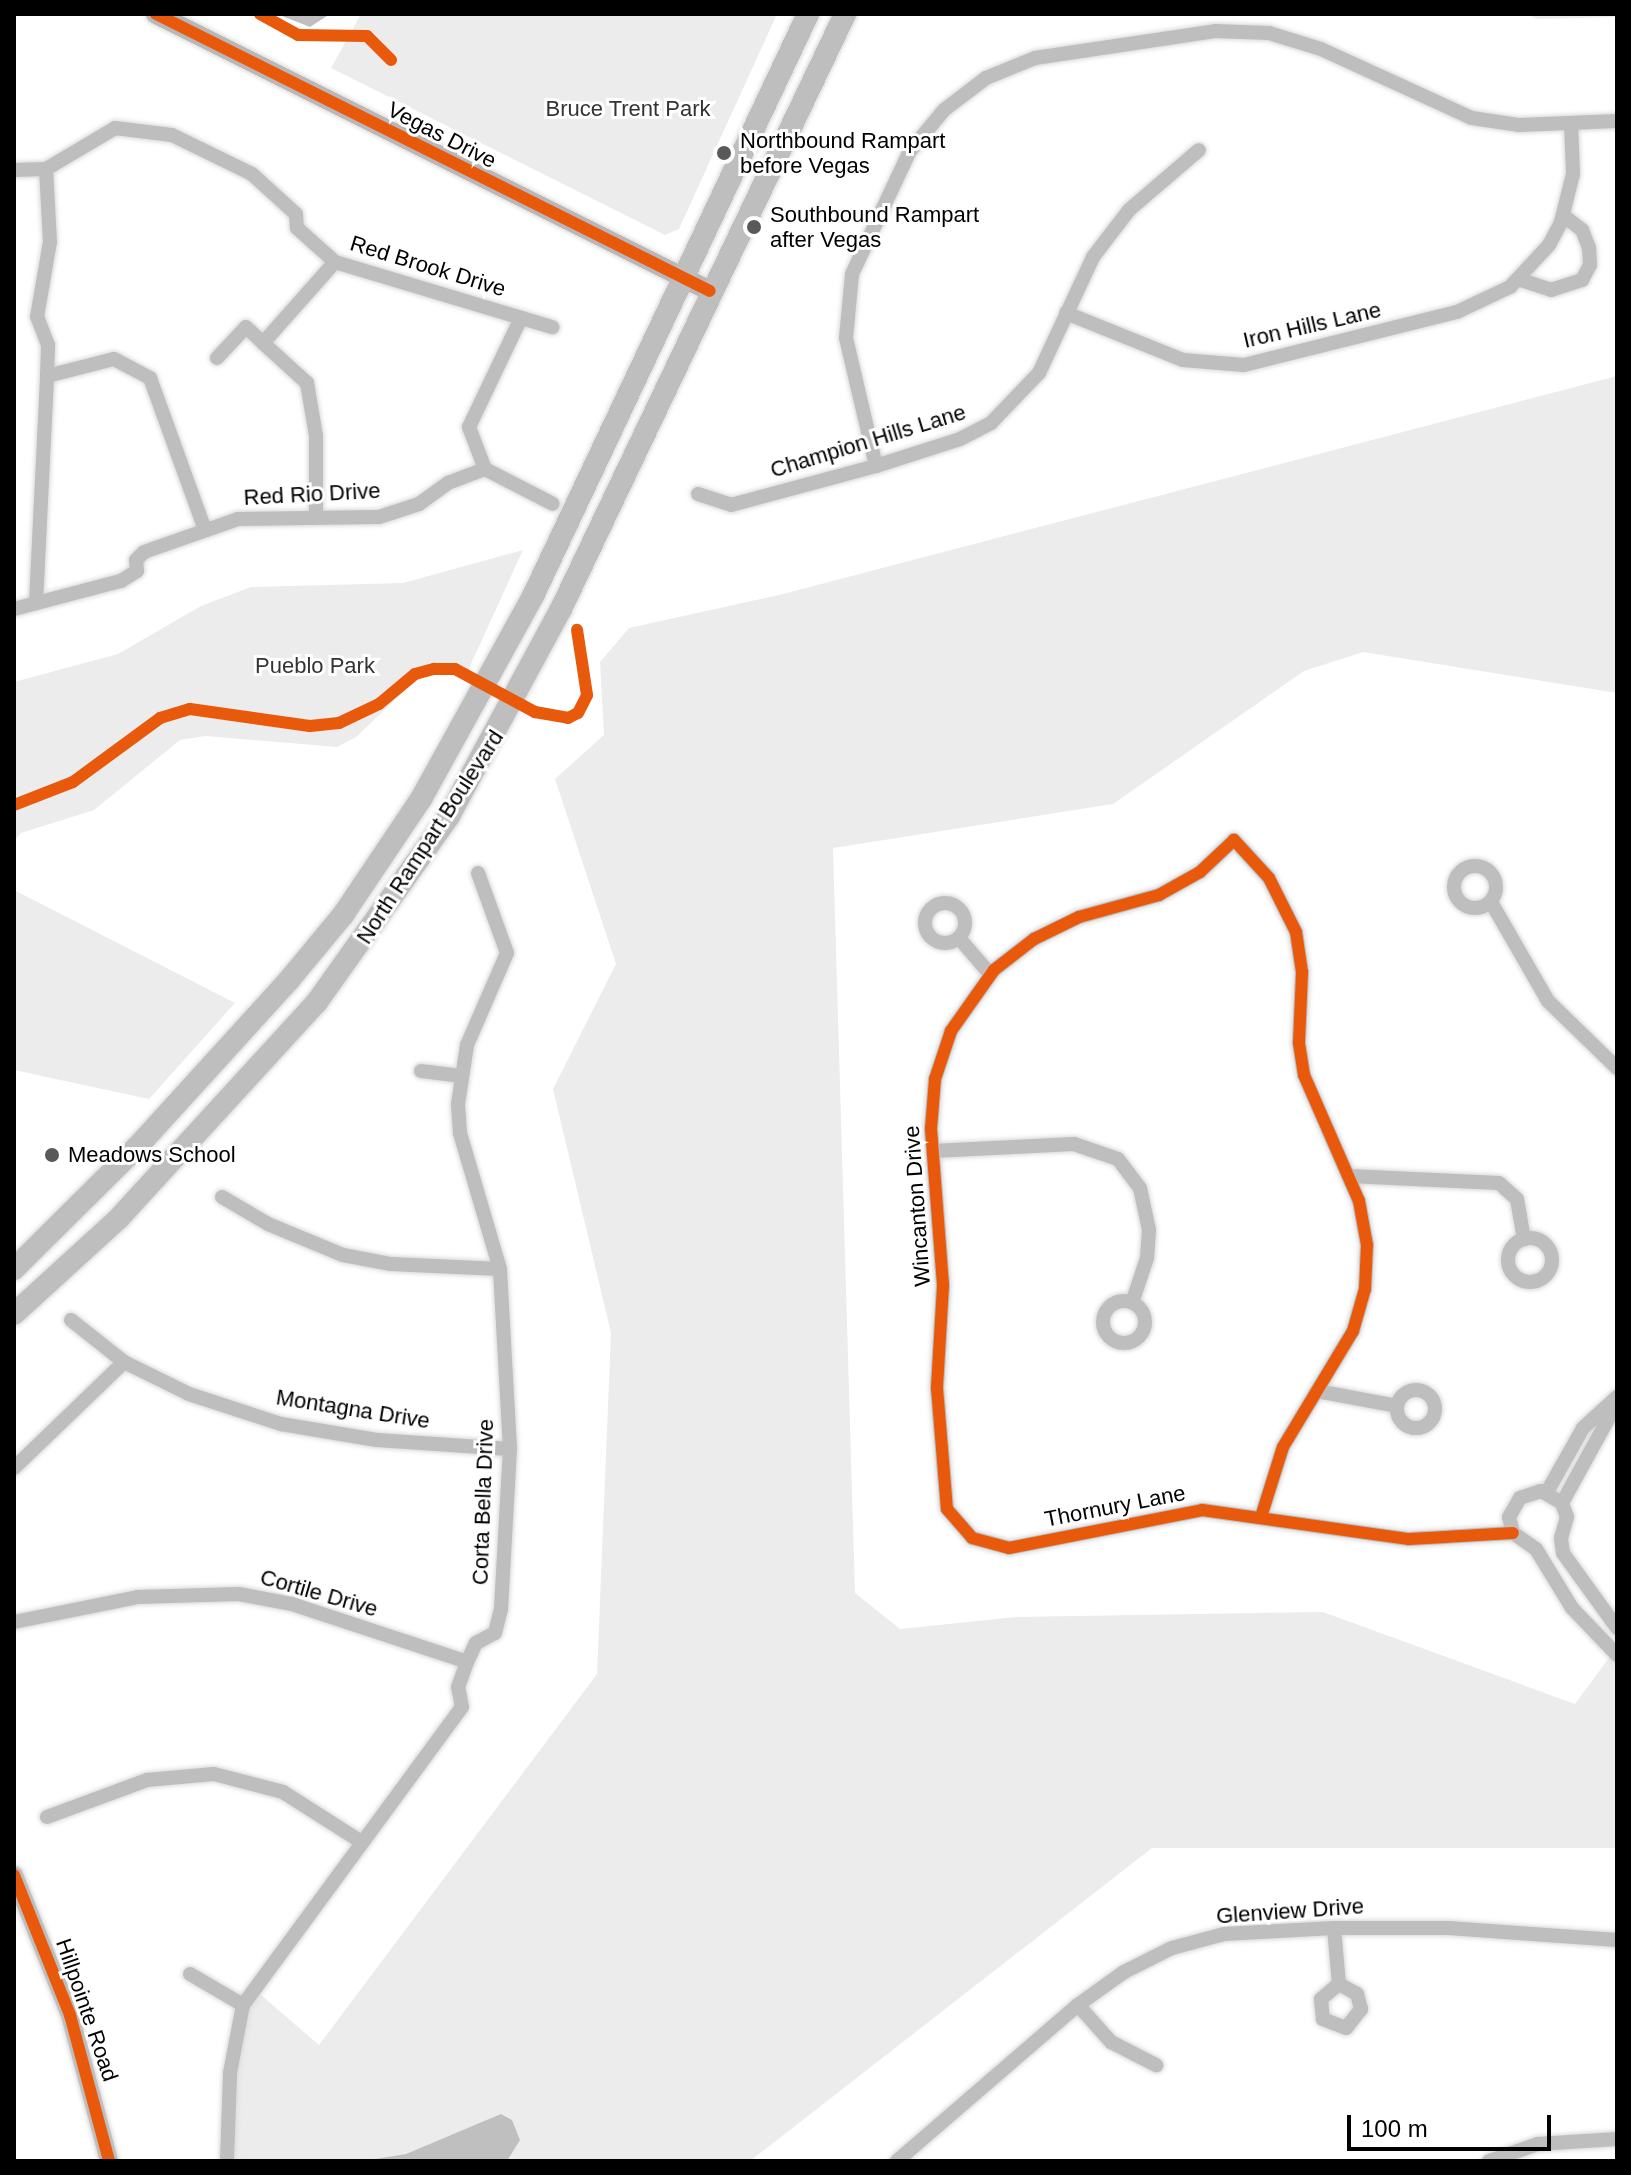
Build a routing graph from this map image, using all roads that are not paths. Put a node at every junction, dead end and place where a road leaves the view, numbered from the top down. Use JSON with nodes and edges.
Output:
{"nodes":[{"id":1,"x":156,"y":14,"type":"edge"},
{"id":2,"x":808,"y":14,"type":"edge"},
{"id":3,"x":845,"y":14,"type":"edge"},
{"id":4,"x":1214,"y":14,"type":"edge"},
{"id":5,"x":1215,"y":31,"type":"junction"},
{"id":6,"x":1617,"y":121,"type":"edge"},
{"id":7,"x":1571,"y":123,"type":"junction"},
{"id":8,"x":1199,"y":150,"type":"dead end"},
{"id":9,"x":46,"y":169,"type":"junction"},
{"id":10,"x":14,"y":170,"type":"edge"},
{"id":11,"x":1563,"y":215,"type":"junction"},
{"id":12,"x":335,"y":262,"type":"junction"},
{"id":13,"x":682,"y":278,"type":"junction"},
{"id":14,"x":1518,"y":279,"type":"junction"},
{"id":15,"x":710,"y":291,"type":"junction"},
{"id":16,"x":1066,"y":313,"type":"junction"},
{"id":17,"x":521,"y":318,"type":"junction"},
{"id":18,"x":552,"y":327,"type":"dead end"},
{"id":19,"x":263,"y":343,"type":"junction"},
{"id":20,"x":217,"y":358,"type":"dead end"},
{"id":21,"x":47,"y":376,"type":"junction"},
{"id":22,"x":876,"y":466,"type":"junction"},
{"id":23,"x":485,"y":469,"type":"junction"},
{"id":24,"x":698,"y":494,"type":"dead end"},
{"id":25,"x":553,"y":504,"type":"dead end"},
{"id":26,"x":316,"y":517,"type":"junction"},
{"id":27,"x":205,"y":530,"type":"junction"},
{"id":28,"x":36,"y":603,"type":"junction"},
{"id":29,"x":14,"y":609,"type":"edge"},
{"id":30,"x":478,"y":873,"type":"dead end"},
{"id":31,"x":1491,"y":902,"type":"dead end"},
{"id":32,"x":343,"y":915,"type":"junction"},
{"id":33,"x":368,"y":935,"type":"junction"},
{"id":34,"x":959,"y":938,"type":"dead end"},
{"id":35,"x":990,"y":974,"type":"junction"},
{"id":36,"x":1617,"y":1068,"type":"edge"},
{"id":37,"x":421,"y":1071,"type":"dead end"},
{"id":38,"x":459,"y":1076,"type":"junction"},
{"id":39,"x":933,"y":1151,"type":"junction"},
{"id":40,"x":1349,"y":1176,"type":"junction"},
{"id":41,"x":222,"y":1197,"type":"dead end"},
{"id":42,"x":1524,"y":1239,"type":"dead end"},
{"id":43,"x":14,"y":1269,"type":"edge"},
{"id":44,"x":500,"y":1269,"type":"junction"},
{"id":45,"x":1132,"y":1303,"type":"dead end"},
{"id":46,"x":14,"y":1314,"type":"edge"},
{"id":47,"x":71,"y":1320,"type":"dead end"},
{"id":48,"x":124,"y":1362,"type":"junction"},
{"id":49,"x":1317,"y":1391,"type":"junction"},
{"id":50,"x":1617,"y":1400,"type":"edge"},
{"id":51,"x":1397,"y":1406,"type":"dead end"},
{"id":52,"x":510,"y":1449,"type":"junction"},
{"id":53,"x":14,"y":1468,"type":"edge"},
{"id":54,"x":1547,"y":1492,"type":"junction"},
{"id":55,"x":1562,"y":1503,"type":"junction"},
{"id":56,"x":1261,"y":1517,"type":"junction"},
{"id":57,"x":966,"y":1533,"type":"joint"},
{"id":58,"x":1513,"y":1533,"type":"junction"},
{"id":59,"x":14,"y":1622,"type":"edge"},
{"id":60,"x":1617,"y":1628,"type":"edge"},
{"id":61,"x":1617,"y":1655,"type":"edge"},
{"id":62,"x":467,"y":1662,"type":"junction"},
{"id":63,"x":47,"y":1817,"type":"dead end"},
{"id":64,"x":360,"y":1841,"type":"junction"},
{"id":65,"x":14,"y":1875,"type":"edge"},
{"id":66,"x":1334,"y":1928,"type":"junction"},
{"id":67,"x":1617,"y":1940,"type":"edge"},
{"id":68,"x":190,"y":1974,"type":"dead end"},
{"id":69,"x":1339,"y":1984,"type":"dead end"},
{"id":70,"x":243,"y":2005,"type":"junction"},
{"id":71,"x":1078,"y":2005,"type":"junction"},
{"id":72,"x":1156,"y":2065,"type":"dead end"},
{"id":73,"x":1617,"y":2139,"type":"edge"},
{"id":74,"x":109,"y":2161,"type":"edge"},
{"id":75,"x":227,"y":2161,"type":"edge"},
{"id":76,"x":897,"y":2161,"type":"edge"},
{"id":77,"x":1489,"y":2161,"type":"edge"}],
"edges":[{"from":1,"to":13,"type":"main road","name":"Vegas Drive"},
{"from":2,"to":13,"type":"main road","name":"North Rampart Boulevard"},
{"from":3,"to":15,"type":"main road","name":"North Rampart Boulevard"},
{"from":4,"to":5,"type":"street"},
{"from":5,"to":7,"type":"street"},
{"from":5,"to":22,"type":"street"},
{"from":6,"to":7,"type":"street"},
{"from":7,"to":11,"type":"street","name":"Iron Hills Lane"},
{"from":8,"to":16,"type":"street","name":"Champion Hills Lane"},
{"from":9,"to":10,"type":"street","name":"Red Brook Drive"},
{"from":9,"to":12,"type":"street","name":"Red Brook Drive"},
{"from":9,"to":21,"type":"street"},
{"from":11,"to":14,"type":"street","name":"Iron Hills Lane"},
{"from":11,"to":14,"type":"street"},
{"from":12,"to":17,"type":"street","name":"Red Brook Drive"},
{"from":12,"to":19,"type":"street"},
{"from":13,"to":15,"type":"main road","name":"Vegas Drive"},
{"from":13,"to":32,"type":"main road","name":"North Rampart Boulevard"},
{"from":14,"to":16,"type":"street","name":"Iron Hills Lane"},
{"from":15,"to":33,"type":"main road","name":"North Rampart Boulevard"},
{"from":16,"to":22,"type":"street","name":"Champion Hills Lane"},
{"from":17,"to":18,"type":"street","name":"Red Brook Drive"},
{"from":17,"to":23,"type":"street"},
{"from":19,"to":20,"type":"street"},
{"from":19,"to":26,"type":"street"},
{"from":21,"to":27,"type":"street"},
{"from":21,"to":28,"type":"street"},
{"from":22,"to":24,"type":"street","name":"Champion Hills Lane"},
{"from":23,"to":25,"type":"street"},
{"from":23,"to":26,"type":"street","name":"Red Rio Drive"},
{"from":26,"to":27,"type":"street","name":"Red Rio Drive"},
{"from":27,"to":28,"type":"street","name":"Red Rio Drive"},
{"from":28,"to":29,"type":"street","name":"Red Rio Drive"},
{"from":30,"to":38,"type":"street","name":"Corta Bella Drive"},
{"from":31,"to":36,"type":"street"},
{"from":32,"to":33,"type":"main road"},
{"from":32,"to":43,"type":"main road","name":"North Rampart Boulevard"},
{"from":33,"to":46,"type":"main road","name":"North Rampart Boulevard"},
{"from":34,"to":35,"type":"street"},
{"from":35,"to":39,"type":"street","name":"Wincanton Drive"},
{"from":35,"to":40,"type":"street","name":"Wincanton Drive"},
{"from":37,"to":38,"type":"street"},
{"from":38,"to":44,"type":"street","name":"Corta Bella Drive"},
{"from":39,"to":45,"type":"street"},
{"from":39,"to":57,"type":"street","name":"Wincanton Drive"},
{"from":40,"to":42,"type":"street"},
{"from":40,"to":49,"type":"street"},
{"from":41,"to":44,"type":"street"},
{"from":44,"to":52,"type":"street","name":"Corta Bella Drive"},
{"from":47,"to":48,"type":"street","name":"Montagna Drive"},
{"from":48,"to":52,"type":"street","name":"Montagna Drive"},
{"from":48,"to":53,"type":"street"},
{"from":49,"to":51,"type":"street"},
{"from":49,"to":56,"type":"street"},
{"from":50,"to":54,"type":"street"},
{"from":50,"to":55,"type":"street"},
{"from":52,"to":62,"type":"street","name":"Corta Bella Drive"},
{"from":54,"to":55,"type":"street"},
{"from":54,"to":58,"type":"street"},
{"from":55,"to":60,"type":"street"},
{"from":56,"to":57,"type":"street","name":"Thornury Lane"},
{"from":56,"to":58,"type":"street","name":"Thornury Lane"},
{"from":58,"to":61,"type":"street"},
{"from":59,"to":62,"type":"street","name":"Cortile Drive"},
{"from":62,"to":64,"type":"street"},
{"from":63,"to":64,"type":"street"},
{"from":64,"to":70,"type":"street"},
{"from":65,"to":74,"type":"street","name":"Hillpointe Road"},
{"from":66,"to":67,"type":"street","name":"Glenview Drive"},
{"from":66,"to":69,"type":"street"},
{"from":66,"to":71,"type":"street","name":"Glenview Drive"},
{"from":68,"to":70,"type":"street"},
{"from":70,"to":75,"type":"street"},
{"from":71,"to":72,"type":"street"},
{"from":71,"to":76,"type":"street","name":"Glenview Drive"},
{"from":73,"to":77,"type":"street"}]}
